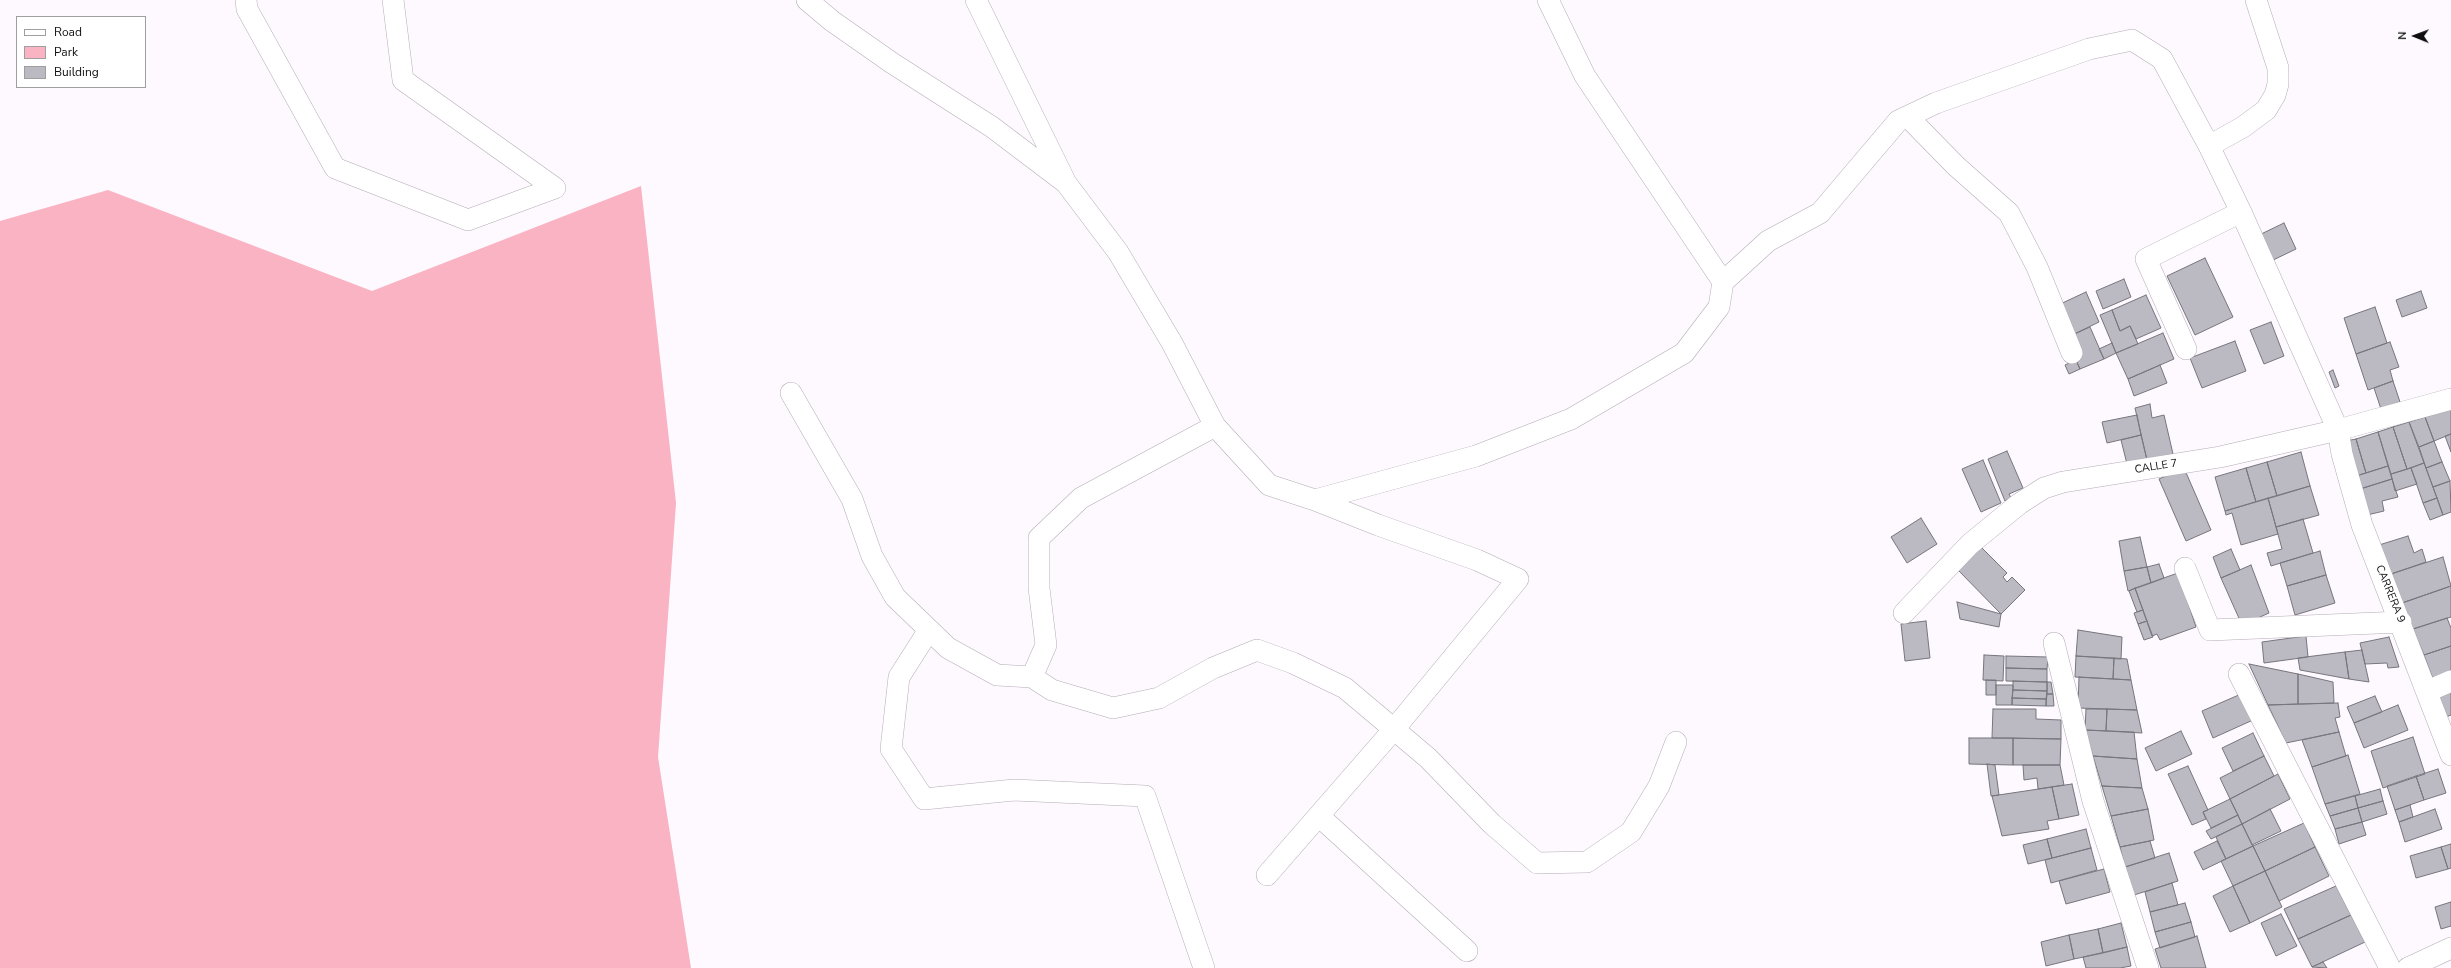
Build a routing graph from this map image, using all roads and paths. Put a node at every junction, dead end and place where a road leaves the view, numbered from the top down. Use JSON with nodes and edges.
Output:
{"nodes":[{"id":1,"x":246,"y":0,"type":"edge"},
{"id":2,"x":393,"y":0,"type":"edge"},
{"id":3,"x":807,"y":0,"type":"edge"},
{"id":4,"x":976,"y":0,"type":"edge"},
{"id":5,"x":1548,"y":0,"type":"edge"},
{"id":6,"x":2256,"y":0,"type":"edge"},
{"id":7,"x":1908,"y":117,"type":"junction"},
{"id":8,"x":2209,"y":146,"type":"junction"},
{"id":9,"x":1066,"y":183,"type":"junction"},
{"id":10,"x":2241,"y":212,"type":"junction"},
{"id":11,"x":1723,"y":282,"type":"junction"},
{"id":12,"x":2186,"y":349,"type":"dead end"},
{"id":13,"x":2072,"y":353,"type":"dead end"},
{"id":14,"x":791,"y":393,"type":"dead end"},
{"id":15,"x":2451,"y":399,"type":"edge"},
{"id":16,"x":1215,"y":426,"type":"junction"},
{"id":17,"x":2338,"y":430,"type":"junction"},
{"id":18,"x":1315,"y":500,"type":"junction"},
{"id":19,"x":2185,"y":568,"type":"dead end"},
{"id":20,"x":1904,"y":613,"type":"dead end"},
{"id":21,"x":2401,"y":622,"type":"junction"},
{"id":22,"x":929,"y":630,"type":"junction"},
{"id":23,"x":2054,"y":643,"type":"dead end"},
{"id":24,"x":2239,"y":674,"type":"dead end"},
{"id":25,"x":1032,"y":677,"type":"junction"},
{"id":26,"x":2451,"y":682,"type":"edge"},
{"id":27,"x":2428,"y":691,"type":"junction"},
{"id":28,"x":1394,"y":728,"type":"junction"},
{"id":29,"x":1676,"y":742,"type":"dead end"},
{"id":30,"x":2451,"y":755,"type":"edge"},
{"id":31,"x":1319,"y":816,"type":"junction"},
{"id":32,"x":1267,"y":875,"type":"dead end"},
{"id":33,"x":2451,"y":948,"type":"edge"},
{"id":34,"x":1467,"y":951,"type":"dead end"},
{"id":35,"x":1204,"y":968,"type":"edge"},
{"id":36,"x":2148,"y":968,"type":"edge"},
{"id":37,"x":2390,"y":968,"type":"edge"},
{"id":38,"x":2408,"y":968,"type":"edge"}],
"edges":[{"from":1,"to":2,"type":"street"},
{"from":3,"to":9,"type":"street"},
{"from":4,"to":9,"type":"street"},
{"from":5,"to":11,"type":"street"},
{"from":6,"to":8,"type":"street"},
{"from":7,"to":8,"type":"street","name":"CARRERA 9"},
{"from":7,"to":11,"type":"street","name":"CARRERA 9"},
{"from":7,"to":13,"type":"street"},
{"from":8,"to":10,"type":"street","name":"CARRERA 9"},
{"from":9,"to":16,"type":"street"},
{"from":10,"to":12,"type":"street"},
{"from":10,"to":17,"type":"street","name":"CARRERA 9"},
{"from":11,"to":18,"type":"street"},
{"from":14,"to":22,"type":"street"},
{"from":15,"to":17,"type":"street","name":"CALLE 7"},
{"from":16,"to":18,"type":"street"},
{"from":16,"to":25,"type":"street"},
{"from":17,"to":20,"type":"street","name":"CALLE 7"},
{"from":17,"to":21,"type":"street","name":"CARRERA 9"},
{"from":18,"to":28,"type":"street"},
{"from":19,"to":21,"type":"street"},
{"from":21,"to":27,"type":"street","name":"CARRERA 9"},
{"from":22,"to":25,"type":"street"},
{"from":22,"to":35,"type":"street"},
{"from":23,"to":36,"type":"street"},
{"from":24,"to":37,"type":"street"},
{"from":25,"to":28,"type":"street"},
{"from":26,"to":27,"type":"street"},
{"from":27,"to":30,"type":"street","name":"CARRERA 9"},
{"from":28,"to":29,"type":"street"},
{"from":28,"to":31,"type":"street"},
{"from":31,"to":32,"type":"street"},
{"from":31,"to":34,"type":"street"},
{"from":33,"to":38,"type":"street"}]}
